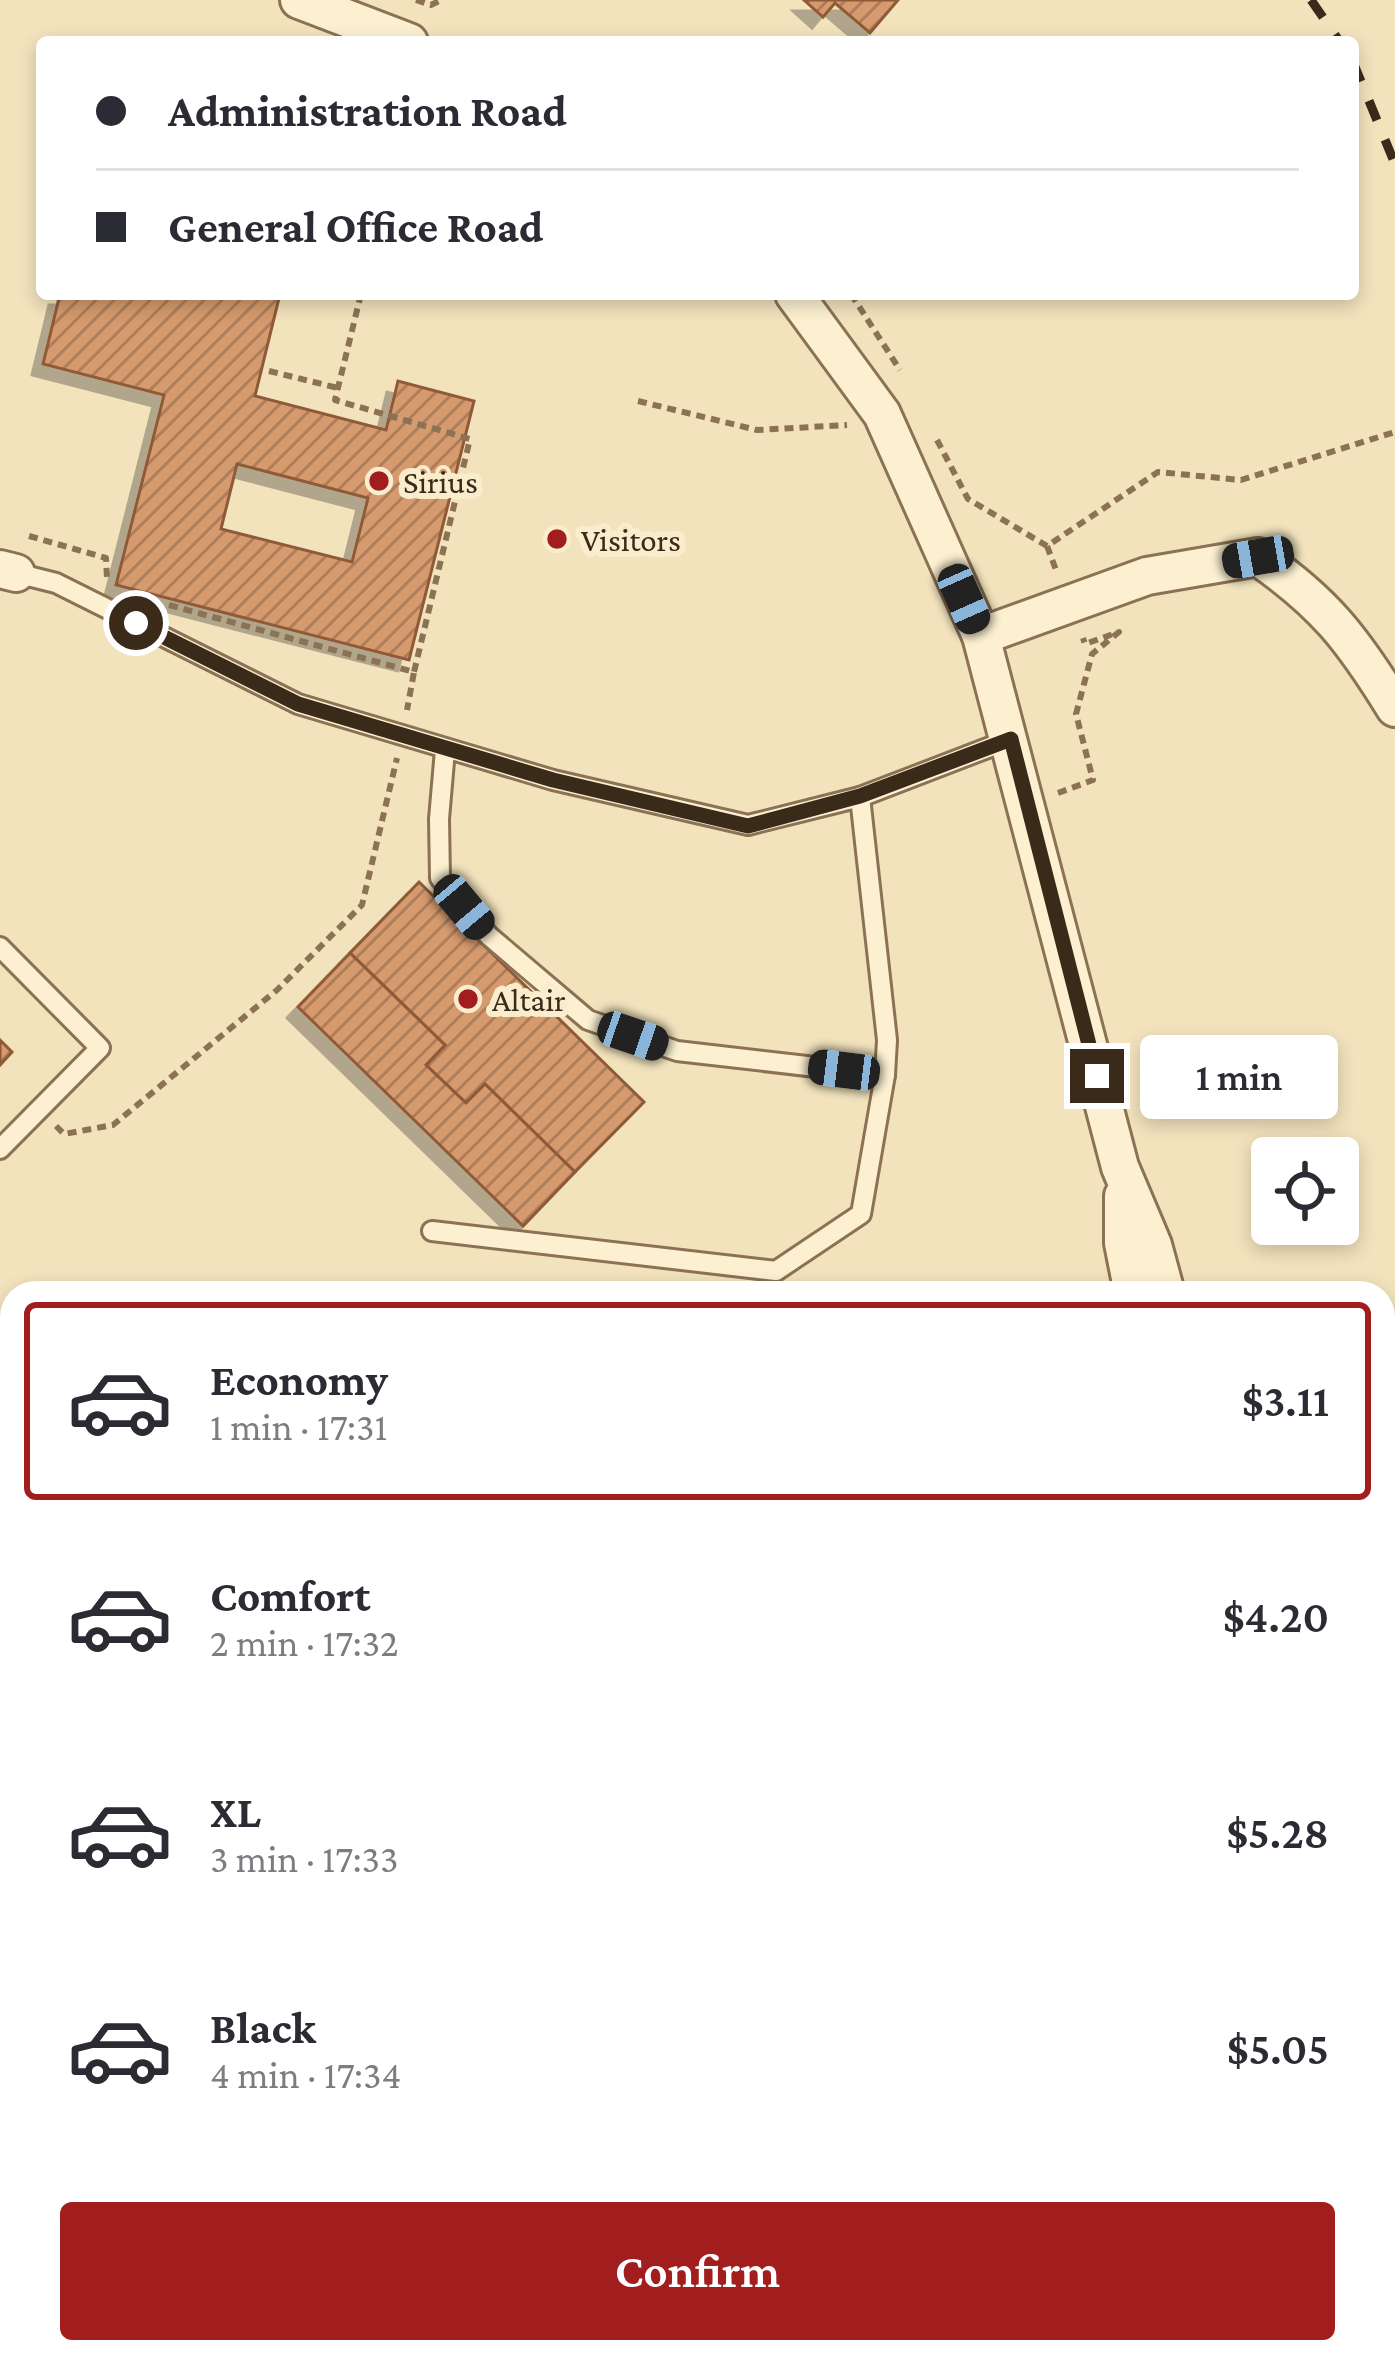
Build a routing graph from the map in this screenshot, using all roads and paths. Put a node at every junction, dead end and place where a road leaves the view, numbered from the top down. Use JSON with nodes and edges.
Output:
{"nodes":[{"id":1,"x":299,"y":0,"type":"edge"},
{"id":2,"x":416,"y":0,"type":"edge"},
{"id":3,"x":441,"y":0,"type":"edge"},
{"id":4,"x":394,"y":36,"type":"edge"},
{"id":5,"x":360,"y":300,"type":"edge"},
{"id":6,"x":798,"y":300,"type":"edge"},
{"id":7,"x":855,"y":300,"type":"edge"},
{"id":8,"x":268,"y":371,"type":"dead end"},
{"id":9,"x":338,"y":388,"type":"junction"},
{"id":10,"x":638,"y":401,"type":"dead end"},
{"id":11,"x":882,"y":414,"type":"junction"},
{"id":12,"x":1395,"y":432,"type":"edge"},
{"id":13,"x":935,"y":436,"type":"dead end"},
{"id":14,"x":22,"y":534,"type":"dead end"},
{"id":15,"x":1047,"y":546,"type":"junction"},
{"id":16,"x":8,"y":571,"type":"edge"},
{"id":17,"x":107,"y":588,"type":"dead end"},
{"id":18,"x":151,"y":600,"type":"dead end"},
{"id":19,"x":1070,"y":604,"type":"junction"},
{"id":20,"x":981,"y":636,"type":"junction"},
{"id":21,"x":414,"y":672,"type":"junction"},
{"id":22,"x":1395,"y":708,"type":"edge"},
{"id":23,"x":401,"y":737,"type":"junction"},
{"id":24,"x":1011,"y":739,"type":"junction"},
{"id":25,"x":446,"y":750,"type":"junction"},
{"id":26,"x":860,"y":796,"type":"junction"},
{"id":27,"x":1028,"y":805,"type":"junction"},
{"id":28,"x":0,"y":947,"type":"edge"},
{"id":29,"x":886,"y":1075,"type":"junction"},
{"id":30,"x":40,"y":1111,"type":"junction"},
{"id":31,"x":0,"y":1150,"type":"edge"},
{"id":32,"x":1120,"y":1167,"type":"junction"},
{"id":33,"x":432,"y":1231,"type":"dead end"},
{"id":34,"x":1131,"y":1281,"type":"edge"},
{"id":35,"x":1163,"y":1281,"type":"edge"}],
"edges":[{"from":1,"to":4,"type":"street"},
{"from":2,"to":3,"type":"path"},
{"from":5,"to":9,"type":"path"},
{"from":6,"to":11,"type":"street"},
{"from":7,"to":11,"type":"path"},
{"from":8,"to":9,"type":"path"},
{"from":9,"to":21,"type":"path"},
{"from":10,"to":11,"type":"path"},
{"from":11,"to":20,"type":"street"},
{"from":12,"to":15,"type":"path"},
{"from":13,"to":15,"type":"path"},
{"from":14,"to":17,"type":"path"},
{"from":15,"to":19,"type":"path"},
{"from":16,"to":23,"type":"lane"},
{"from":18,"to":21,"type":"path"},
{"from":19,"to":20,"type":"street"},
{"from":19,"to":22,"type":"street"},
{"from":19,"to":27,"type":"path"},
{"from":20,"to":24,"type":"street"},
{"from":21,"to":23,"type":"path"},
{"from":23,"to":25,"type":"lane"},
{"from":23,"to":30,"type":"path"},
{"from":24,"to":26,"type":"lane"},
{"from":24,"to":27,"type":"street"},
{"from":25,"to":26,"type":"lane"},
{"from":25,"to":29,"type":"lane"},
{"from":26,"to":29,"type":"lane"},
{"from":27,"to":32,"type":"street"},
{"from":28,"to":30,"type":"lane"},
{"from":29,"to":33,"type":"lane"},
{"from":30,"to":31,"type":"lane"},
{"from":32,"to":34,"type":"street"},
{"from":32,"to":35,"type":"street"}]}
